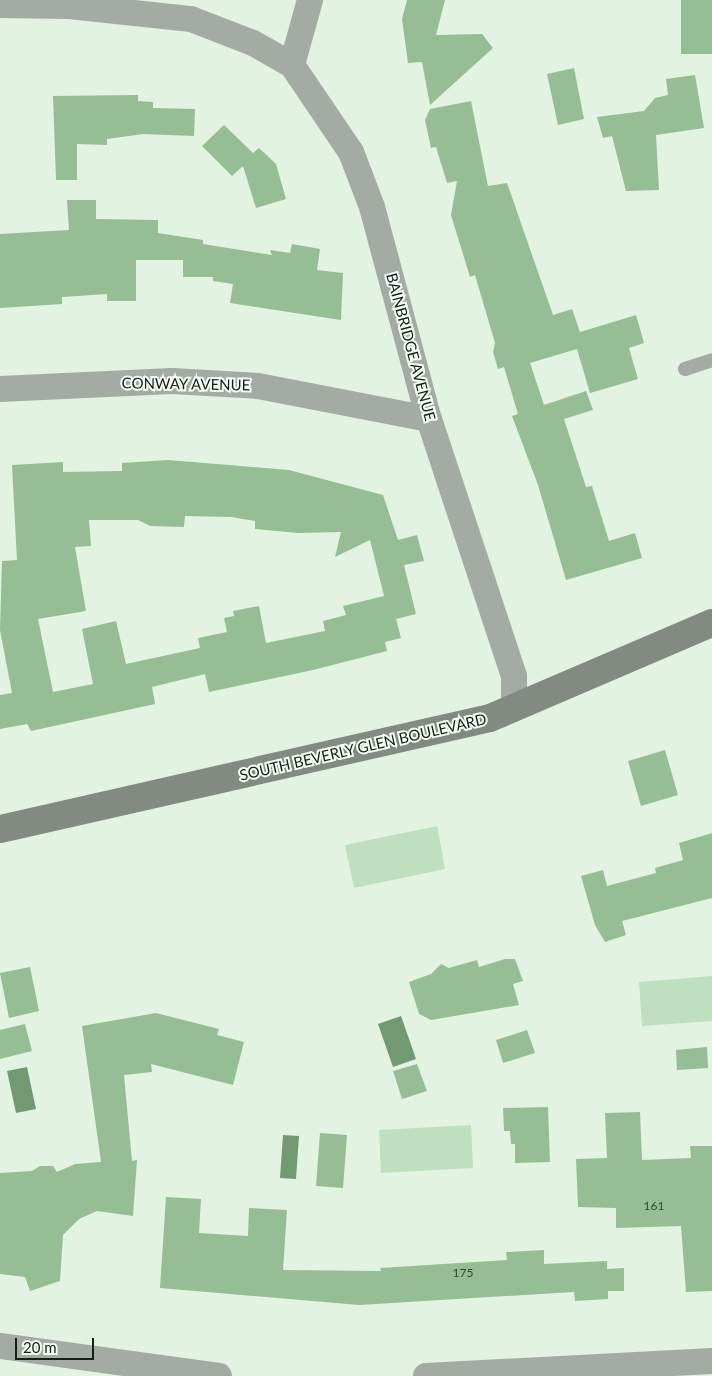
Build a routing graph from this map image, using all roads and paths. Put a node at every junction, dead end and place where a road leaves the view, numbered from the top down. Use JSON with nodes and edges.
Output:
{"nodes":[{"id":1,"x":310,"y":0,"type":"edge"},
{"id":2,"x":0,"y":5,"type":"edge"},
{"id":3,"x":292,"y":66,"type":"junction"},
{"id":4,"x":712,"y":360,"type":"edge"},
{"id":5,"x":685,"y":369,"type":"dead end"},
{"id":6,"x":0,"y":389,"type":"edge"},
{"id":7,"x":429,"y":419,"type":"junction"},
{"id":8,"x":712,"y":623,"type":"edge"},
{"id":9,"x":514,"y":708,"type":"junction"},
{"id":10,"x":0,"y":829,"type":"edge"},
{"id":11,"x":0,"y":1346,"type":"edge"},
{"id":12,"x":712,"y":1361,"type":"edge"},
{"id":13,"x":219,"y":1376,"type":"edge"},
{"id":14,"x":426,"y":1376,"type":"edge"}],
"edges":[{"from":1,"to":3,"type":"street"},
{"from":2,"to":3,"type":"street"},
{"from":3,"to":7,"type":"street","name":"BAINBRIDGE AVENUE"},
{"from":4,"to":5,"type":"lane"},
{"from":6,"to":7,"type":"street","name":"CONWAY AVENUE"},
{"from":7,"to":9,"type":"street","name":"BAINBRIDGE AVENUE"},
{"from":8,"to":9,"type":"main road","name":"SOUTH BEVERLY GLEN BOULEVARD"},
{"from":9,"to":10,"type":"main road","name":"SOUTH BEVERLY GLEN BOULEVARD"},
{"from":11,"to":13,"type":"street"},
{"from":12,"to":14,"type":"street"}]}
